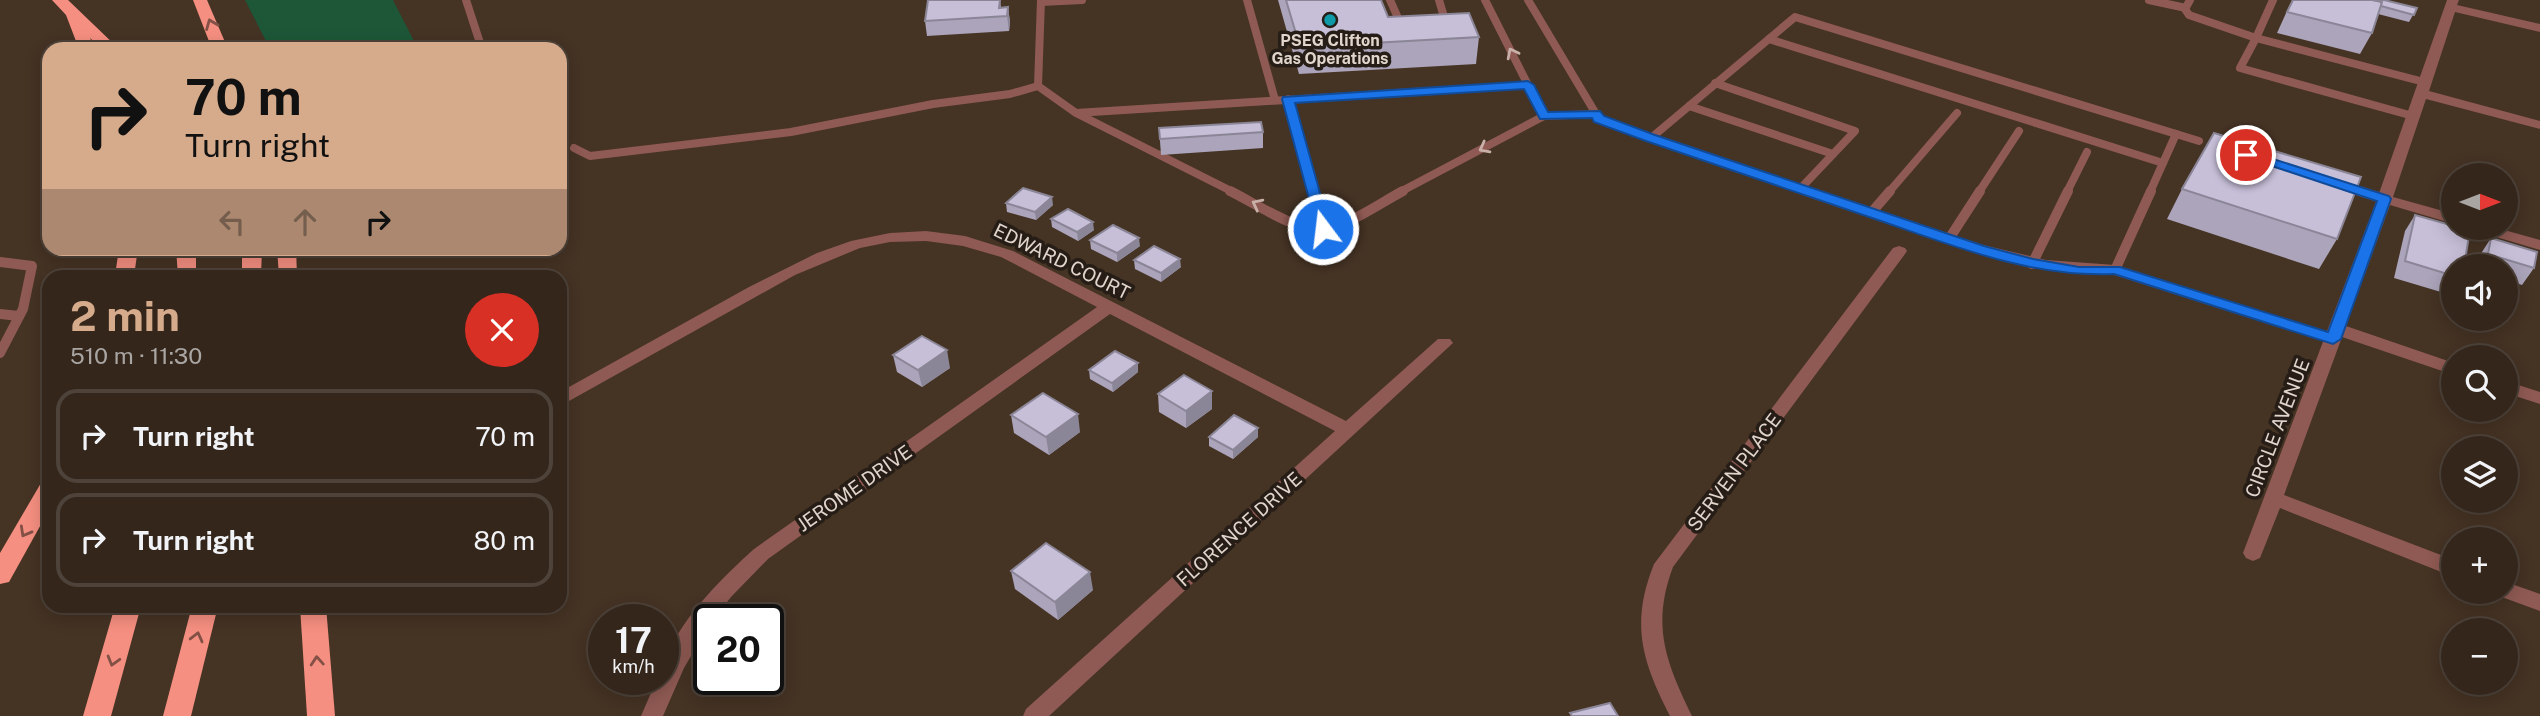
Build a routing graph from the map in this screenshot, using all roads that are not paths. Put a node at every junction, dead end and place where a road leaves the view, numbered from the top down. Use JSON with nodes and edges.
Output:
{"nodes":[{"id":1,"x":59,"y":0,"type":"edge"},
{"id":2,"x":201,"y":0,"type":"edge"},
{"id":3,"x":466,"y":0,"type":"edge"},
{"id":4,"x":1082,"y":0,"type":"edge"},
{"id":5,"x":1247,"y":0,"type":"edge"},
{"id":6,"x":1390,"y":0,"type":"edge"},
{"id":7,"x":1438,"y":0,"type":"edge"},
{"id":8,"x":1485,"y":0,"type":"edge"},
{"id":9,"x":1528,"y":0,"type":"edge"},
{"id":10,"x":2149,"y":0,"type":"edge"},
{"id":11,"x":2273,"y":0,"type":"edge"},
{"id":12,"x":1041,"y":1,"type":"edge"},
{"id":13,"x":2451,"y":3,"type":"edge"},
{"id":14,"x":2188,"y":4,"type":"edge"},
{"id":15,"x":72,"y":11,"type":"junction"},
{"id":16,"x":2540,"y":28,"type":"edge"},
{"id":17,"x":1433,"y":32,"type":"edge"},
{"id":18,"x":1407,"y":33,"type":"edge"},
{"id":19,"x":2256,"y":38,"type":"junction"},
{"id":20,"x":1769,"y":39,"type":"junction"},
{"id":21,"x":84,"y":42,"type":"edge"},
{"id":22,"x":104,"y":42,"type":"edge"},
{"id":23,"x":217,"y":42,"type":"edge"},
{"id":24,"x":480,"y":42,"type":"edge"},
{"id":25,"x":1716,"y":83,"type":"junction"},
{"id":26,"x":1528,"y":85,"type":"junction"},
{"id":27,"x":1038,"y":86,"type":"junction"},
{"id":28,"x":2422,"y":88,"type":"junction"},
{"id":29,"x":1288,"y":99,"type":"junction"},
{"id":30,"x":1275,"y":100,"type":"junction"},
{"id":31,"x":1689,"y":106,"type":"junction"},
{"id":32,"x":1076,"y":113,"type":"junction"},
{"id":33,"x":1957,"y":113,"type":"dead end"},
{"id":34,"x":1596,"y":114,"type":"junction"},
{"id":35,"x":1544,"y":116,"type":"junction"},
{"id":36,"x":2413,"y":116,"type":"junction"},
{"id":37,"x":2540,"y":125,"type":"edge"},
{"id":38,"x":2019,"y":131,"type":"dead end"},
{"id":39,"x":2176,"y":134,"type":"junction"},
{"id":40,"x":1651,"y":138,"type":"junction"},
{"id":41,"x":2199,"y":141,"type":"dead end"},
{"id":42,"x":574,"y":148,"type":"dead end"},
{"id":43,"x":2087,"y":152,"type":"dead end"},
{"id":44,"x":1833,"y":155,"type":"junction"},
{"id":45,"x":2163,"y":163,"type":"junction"},
{"id":46,"x":2335,"y":183,"type":"edge"},
{"id":47,"x":1800,"y":188,"type":"junction"},
{"id":48,"x":2385,"y":199,"type":"junction"},
{"id":49,"x":1871,"y":213,"type":"junction"},
{"id":50,"x":2441,"y":215,"type":"edge"},
{"id":51,"x":1323,"y":229,"type":"junction"},
{"id":52,"x":1949,"y":239,"type":"junction"},
{"id":53,"x":2518,"y":239,"type":"edge"},
{"id":54,"x":2540,"y":245,"type":"edge"},
{"id":55,"x":1899,"y":251,"type":"dead end"},
{"id":56,"x":0,"y":262,"type":"edge"},
{"id":57,"x":2032,"y":264,"type":"junction"},
{"id":58,"x":2115,"y":270,"type":"junction"},
{"id":59,"x":1109,"y":307,"type":"junction"},
{"id":60,"x":0,"y":314,"type":"edge"},
{"id":61,"x":19,"y":316,"type":"junction"},
{"id":62,"x":2335,"y":334,"type":"junction"},
{"id":63,"x":1444,"y":343,"type":"dead end"},
{"id":64,"x":0,"y":353,"type":"edge"},
{"id":65,"x":2441,"y":365,"type":"edge"},
{"id":66,"x":2518,"y":391,"type":"edge"},
{"id":67,"x":567,"y":396,"type":"edge"},
{"id":68,"x":2540,"y":398,"type":"edge"},
{"id":69,"x":1348,"y":430,"type":"junction"},
{"id":70,"x":2273,"y":498,"type":"junction"},
{"id":71,"x":42,"y":501,"type":"edge"},
{"id":72,"x":2253,"y":553,"type":"dead end"},
{"id":73,"x":2441,"y":564,"type":"edge"},
{"id":74,"x":0,"y":575,"type":"edge"},
{"id":75,"x":2518,"y":595,"type":"edge"},
{"id":76,"x":2540,"y":603,"type":"edge"},
{"id":77,"x":126,"y":613,"type":"edge"},
{"id":78,"x":203,"y":613,"type":"edge"},
{"id":79,"x":314,"y":613,"type":"edge"},
{"id":80,"x":97,"y":716,"type":"edge"},
{"id":81,"x":177,"y":716,"type":"edge"},
{"id":82,"x":321,"y":716,"type":"edge"},
{"id":83,"x":652,"y":716,"type":"edge"},
{"id":84,"x":1034,"y":716,"type":"edge"},
{"id":85,"x":1681,"y":716,"type":"edge"}],
"edges":[{"from":1,"to":15,"type":"highway"},
{"from":23,"to":2,"type":"highway","one_way":true},
{"from":3,"to":24,"type":"lane"},
{"from":4,"to":12,"type":"lane"},
{"from":5,"to":30,"type":"lane"},
{"from":6,"to":18,"type":"lane"},
{"from":7,"to":17,"type":"lane"},
{"from":26,"to":8,"type":"lane","one_way":true},
{"from":9,"to":34,"type":"lane"},
{"from":10,"to":14,"type":"lane"},
{"from":11,"to":19,"type":"lane"},
{"from":12,"to":27,"type":"lane"},
{"from":13,"to":16,"type":"street"},
{"from":13,"to":28,"type":"street","name":"CIRCLE AVENUE"},
{"from":14,"to":19,"type":"lane"},
{"from":15,"to":21,"type":"highway"},
{"from":15,"to":22,"type":"highway"},
{"from":19,"to":28,"type":"lane"},
{"from":19,"to":36,"type":"lane"},
{"from":20,"to":25,"type":"lane"},
{"from":20,"to":39,"type":"lane"},
{"from":20,"to":45,"type":"lane"},
{"from":25,"to":31,"type":"lane"},
{"from":25,"to":44,"type":"lane"},
{"from":26,"to":29,"type":"lane"},
{"from":26,"to":35,"type":"lane"},
{"from":27,"to":32,"type":"lane"},
{"from":27,"to":42,"type":"lane"},
{"from":28,"to":36,"type":"street","name":"CIRCLE AVENUE"},
{"from":28,"to":37,"type":"street"},
{"from":29,"to":30,"type":"lane"},
{"from":29,"to":51,"type":"lane"},
{"from":30,"to":32,"type":"lane"},
{"from":31,"to":40,"type":"lane"},
{"from":31,"to":44,"type":"lane"},
{"from":51,"to":32,"type":"lane","one_way":true},
{"from":33,"to":49,"type":"lane"},
{"from":34,"to":35,"type":"lane"},
{"from":34,"to":40,"type":"lane"},
{"from":35,"to":51,"type":"lane","one_way":true},
{"from":36,"to":48,"type":"street","name":"CIRCLE AVENUE"},
{"from":38,"to":52,"type":"lane"},
{"from":39,"to":41,"type":"lane"},
{"from":39,"to":45,"type":"lane"},
{"from":40,"to":47,"type":"lane"},
{"from":43,"to":57,"type":"lane"},
{"from":44,"to":47,"type":"lane"},
{"from":45,"to":58,"type":"lane"},
{"from":46,"to":48,"type":"lane"},
{"from":47,"to":49,"type":"lane"},
{"from":48,"to":50,"type":"street"},
{"from":48,"to":62,"type":"street","name":"CIRCLE AVENUE"},
{"from":49,"to":52,"type":"lane"},
{"from":52,"to":57,"type":"lane"},
{"from":53,"to":54,"type":"street"},
{"from":55,"to":85,"type":"street","name":"SERVEN PLACE"},
{"from":56,"to":61,"type":"lane"},
{"from":57,"to":58,"type":"lane"},
{"from":58,"to":62,"type":"lane"},
{"from":59,"to":67,"type":"street","name":"EDWARD COURT"},
{"from":59,"to":69,"type":"street","name":"EDWARD COURT"},
{"from":59,"to":83,"type":"street","name":"JEROME DRIVE"},
{"from":60,"to":61,"type":"lane"},
{"from":61,"to":64,"type":"lane"},
{"from":62,"to":65,"type":"street"},
{"from":62,"to":70,"type":"street","name":"CIRCLE AVENUE"},
{"from":63,"to":69,"type":"street","name":"FLORENCE DRIVE"},
{"from":66,"to":68,"type":"street"},
{"from":69,"to":84,"type":"street","name":"FLORENCE DRIVE"},
{"from":70,"to":72,"type":"street","name":"CIRCLE AVENUE"},
{"from":70,"to":73,"type":"street"},
{"from":71,"to":74,"type":"highway","one_way":true},
{"from":75,"to":76,"type":"street"},
{"from":77,"to":80,"type":"highway","one_way":true},
{"from":81,"to":78,"type":"highway","one_way":true},
{"from":82,"to":79,"type":"highway","one_way":true}]}
